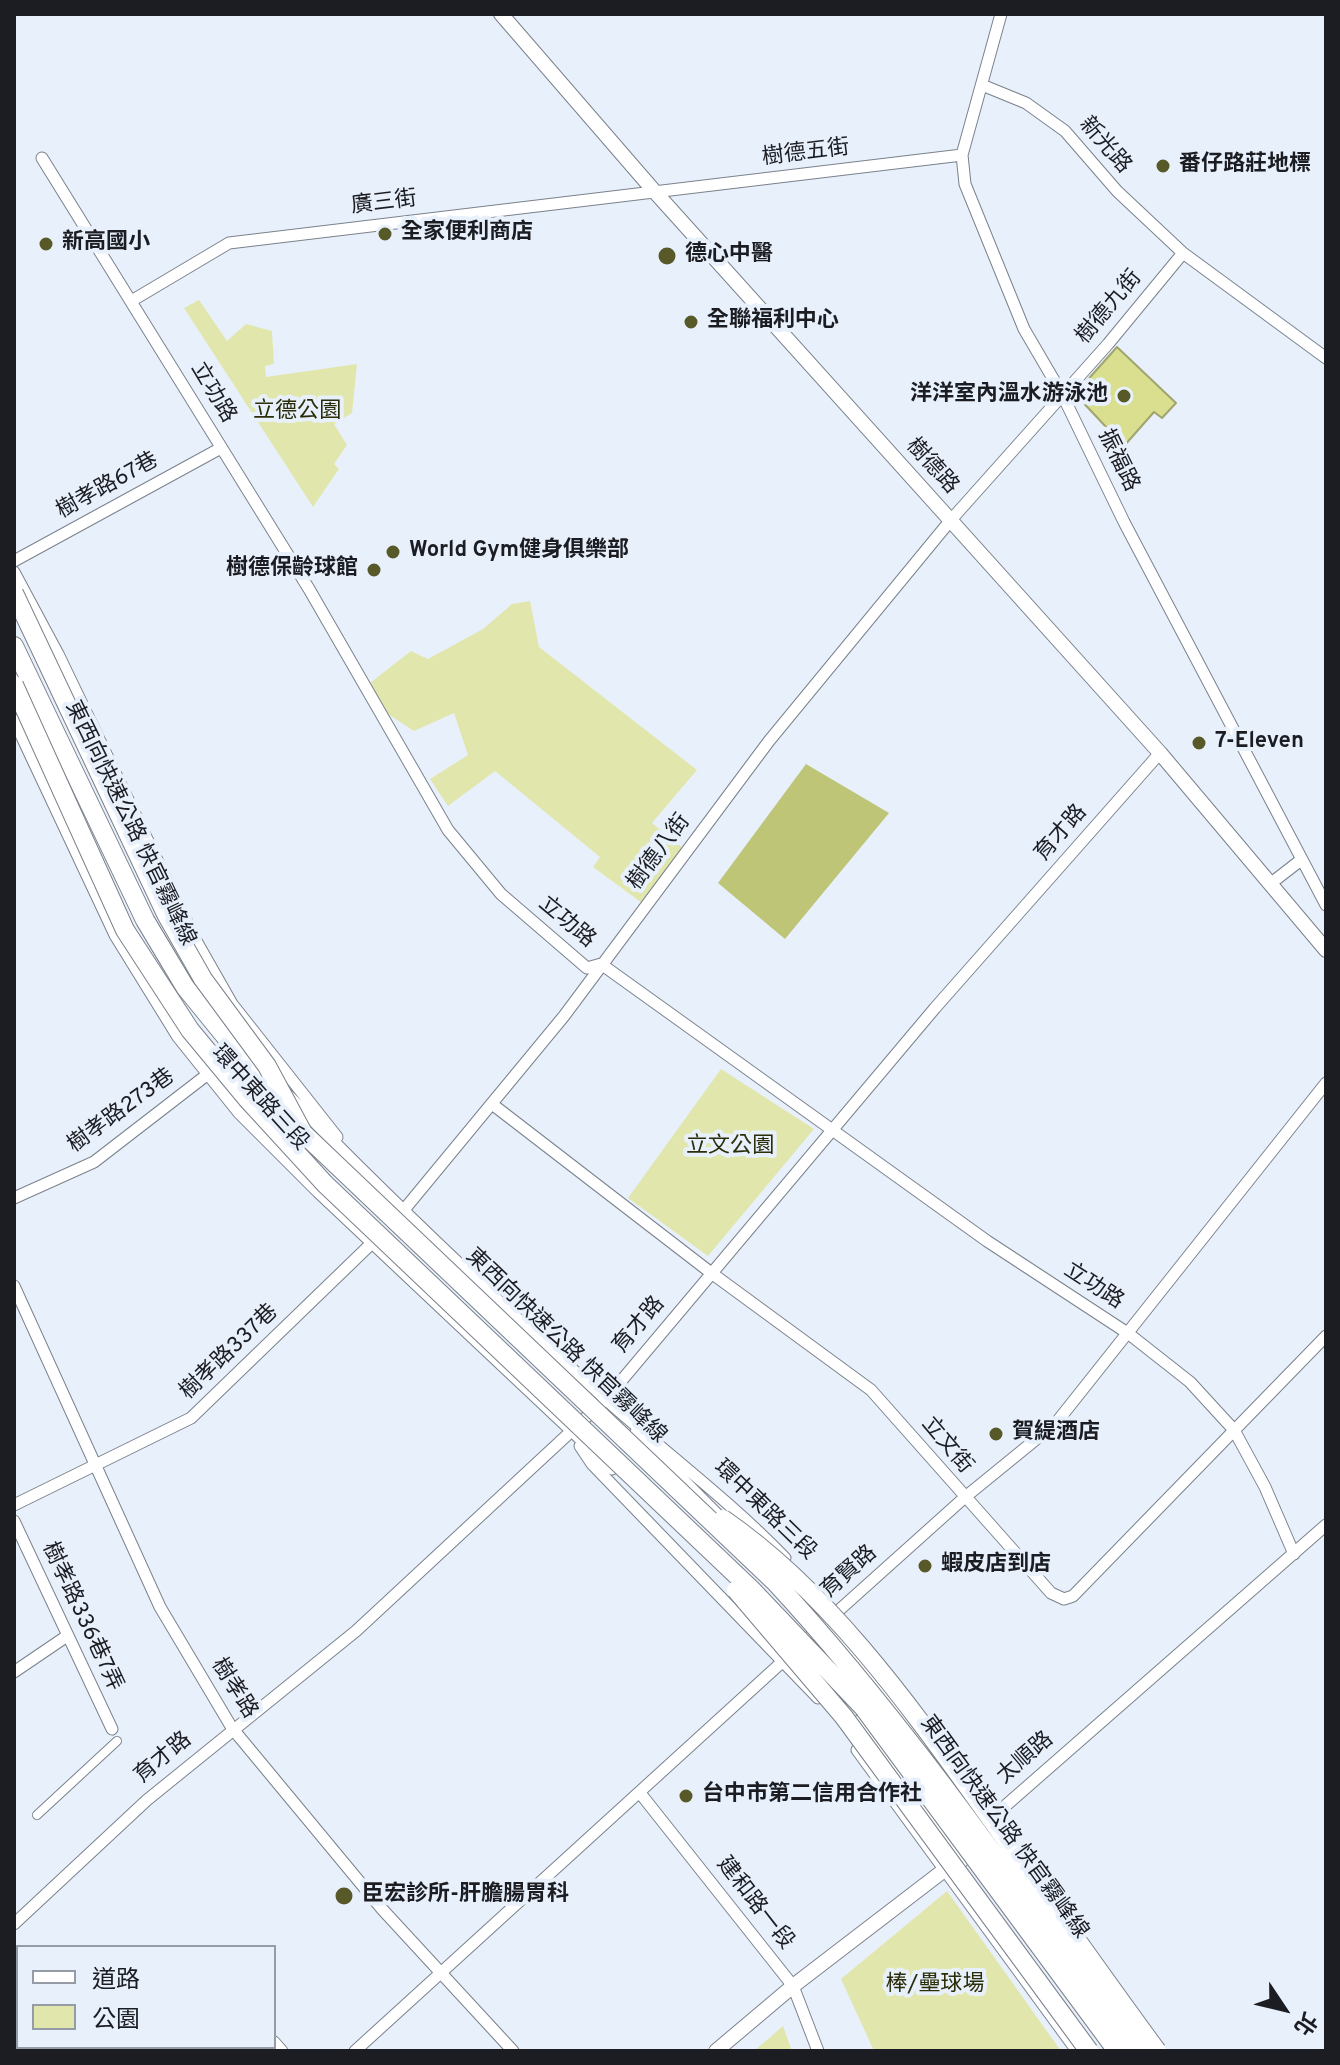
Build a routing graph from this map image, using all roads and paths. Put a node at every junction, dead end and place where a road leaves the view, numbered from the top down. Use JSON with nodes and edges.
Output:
{"nodes":[{"id":1,"x":501,"y":14,"type":"edge"},
{"id":2,"x":1001,"y":14,"type":"edge"},
{"id":3,"x":982,"y":85,"type":"junction"},
{"id":4,"x":962,"y":155,"type":"junction"},
{"id":5,"x":42,"y":158,"type":"dead end"},
{"id":6,"x":655,"y":192,"type":"junction"},
{"id":7,"x":1183,"y":253,"type":"junction"},
{"id":8,"x":133,"y":300,"type":"junction"},
{"id":9,"x":1326,"y":358,"type":"edge"},
{"id":10,"x":1062,"y":394,"type":"junction"},
{"id":11,"x":221,"y":448,"type":"junction"},
{"id":12,"x":950,"y":521,"type":"junction"},
{"id":13,"x":14,"y":561,"type":"edge"},
{"id":14,"x":14,"y":572,"type":"edge"},
{"id":15,"x":14,"y":593,"type":"edge"},
{"id":16,"x":14,"y":614,"type":"edge"},
{"id":17,"x":14,"y":646,"type":"edge"},
{"id":18,"x":14,"y":685,"type":"edge"},
{"id":19,"x":14,"y":720,"type":"edge"},
{"id":20,"x":1160,"y":753,"type":"junction"},
{"id":21,"x":1301,"y":860,"type":"junction"},
{"id":22,"x":1270,"y":884,"type":"junction"},
{"id":23,"x":1326,"y":905,"type":"edge"},
{"id":24,"x":1326,"y":950,"type":"edge"},
{"id":25,"x":601,"y":964,"type":"junction"},
{"id":26,"x":208,"y":1074,"type":"junction"},
{"id":27,"x":1326,"y":1083,"type":"edge"},
{"id":28,"x":492,"y":1104,"type":"junction"},
{"id":29,"x":832,"y":1128,"type":"junction"},
{"id":30,"x":303,"y":1133,"type":"junction"},
{"id":31,"x":375,"y":1184,"type":"junction"},
{"id":32,"x":14,"y":1198,"type":"edge"},
{"id":33,"x":403,"y":1211,"type":"junction"},
{"id":34,"x":372,"y":1243,"type":"junction"},
{"id":35,"x":710,"y":1272,"type":"junction"},
{"id":36,"x":14,"y":1286,"type":"edge"},
{"id":37,"x":1129,"y":1334,"type":"junction"},
{"id":38,"x":1326,"y":1336,"type":"edge"},
{"id":39,"x":606,"y":1399,"type":"junction"},
{"id":40,"x":1234,"y":1430,"type":"junction"},
{"id":41,"x":571,"y":1432,"type":"junction"},
{"id":42,"x":97,"y":1464,"type":"junction"},
{"id":43,"x":678,"y":1488,"type":"junction"},
{"id":44,"x":964,"y":1498,"type":"junction"},
{"id":45,"x":14,"y":1505,"type":"edge"},
{"id":46,"x":660,"y":1505,"type":"junction"},
{"id":47,"x":14,"y":1521,"type":"edge"},
{"id":48,"x":1326,"y":1525,"type":"edge"},
{"id":49,"x":1294,"y":1554,"type":"junction"},
{"id":50,"x":837,"y":1612,"type":"junction"},
{"id":51,"x":826,"y":1623,"type":"junction"},
{"id":52,"x":67,"y":1636,"type":"junction"},
{"id":53,"x":800,"y":1647,"type":"junction"},
{"id":54,"x":783,"y":1664,"type":"junction"},
{"id":55,"x":14,"y":1672,"type":"edge"},
{"id":56,"x":232,"y":1728,"type":"junction"},
{"id":57,"x":112,"y":1729,"type":"dead end"},
{"id":58,"x":117,"y":1741,"type":"dead end"},
{"id":59,"x":640,"y":1793,"type":"junction"},
{"id":60,"x":37,"y":1815,"type":"dead end"},
{"id":61,"x":991,"y":1819,"type":"junction"},
{"id":62,"x":957,"y":1855,"type":"junction"},
{"id":63,"x":943,"y":1871,"type":"junction"},
{"id":64,"x":14,"y":1924,"type":"edge"},
{"id":65,"x":440,"y":1975,"type":"junction"},
{"id":66,"x":793,"y":1986,"type":"junction"},
{"id":67,"x":355,"y":2051,"type":"edge"},
{"id":68,"x":513,"y":2051,"type":"edge"},
{"id":69,"x":716,"y":2051,"type":"edge"},
{"id":70,"x":818,"y":2051,"type":"edge"},
{"id":71,"x":1077,"y":2051,"type":"edge"},
{"id":72,"x":1089,"y":2051,"type":"edge"},
{"id":73,"x":1098,"y":2051,"type":"edge"},
{"id":74,"x":1117,"y":2051,"type":"edge"},
{"id":75,"x":1136,"y":2051,"type":"edge"},
{"id":76,"x":1146,"y":2051,"type":"edge"},
{"id":77,"x":1157,"y":2051,"type":"edge"},
{"id":78,"x":1167,"y":2051,"type":"edge"}],
"edges":[{"from":1,"to":6,"type":"street","name":"樹德路"},
{"from":2,"to":3,"type":"street","name":"振福路"},
{"from":3,"to":4,"type":"street","name":"振福路"},
{"from":3,"to":7,"type":"street","name":"新光路"},
{"from":4,"to":6,"type":"street","name":"樹德五街"},
{"from":4,"to":10,"type":"street","name":"振福路"},
{"from":5,"to":8,"type":"street","name":"立功路"},
{"from":6,"to":8,"type":"street","name":"廣三街"},
{"from":6,"to":12,"type":"street","name":"樹德路"},
{"from":7,"to":9,"type":"street"},
{"from":7,"to":10,"type":"street","name":"樹德九街"},
{"from":8,"to":11,"type":"street","name":"立功路"},
{"from":10,"to":12,"type":"street","name":"樹德九街"},
{"from":10,"to":21,"type":"street","name":"振福路"},
{"from":11,"to":13,"type":"street","name":"樹孝路67巷"},
{"from":11,"to":25,"type":"street","name":"立功路"},
{"from":12,"to":20,"type":"street","name":"樹德路"},
{"from":12,"to":25,"type":"street","name":"樹德八街"},
{"from":14,"to":31,"type":"street","name":"環中東路三段"},
{"from":15,"to":30,"type":"highway","bridge":true},
{"from":16,"to":31,"type":"street","name":"環中東路三段"},
{"from":17,"to":30,"type":"highway","name":"東西向快速公路 快官霧峰線","bridge":true},
{"from":18,"to":46,"type":"highway","name":"東西向快速公路 快官霧峰線","bridge":true},
{"from":19,"to":26,"type":"street","name":"環中東路三段"},
{"from":20,"to":22,"type":"street","name":"樹德路"},
{"from":20,"to":29,"type":"street","name":"育才路"},
{"from":21,"to":22,"type":"street"},
{"from":21,"to":23,"type":"street","name":"振福路"},
{"from":22,"to":24,"type":"street","name":"樹德路"},
{"from":25,"to":28,"type":"street","name":"樹德八街"},
{"from":25,"to":29,"type":"street","name":"立功路"},
{"from":26,"to":32,"type":"street","name":"樹孝路273巷"},
{"from":26,"to":34,"type":"street","name":"環中東路三段"},
{"from":27,"to":37,"type":"street","name":"育賢路"},
{"from":28,"to":33,"type":"street","name":"樹德八街"},
{"from":28,"to":35,"type":"street","name":"立文街"},
{"from":29,"to":35,"type":"street","name":"育才路"},
{"from":29,"to":37,"type":"street","name":"立功路"},
{"from":30,"to":43,"type":"highway","name":"東西向快速公路 快官霧峰線","bridge":true},
{"from":31,"to":33,"type":"street","name":"環中東路三段"},
{"from":33,"to":39,"type":"street","name":"環中東路三段"},
{"from":34,"to":41,"type":"street","name":"環中東路三段"},
{"from":34,"to":42,"type":"street","name":"樹孝路337巷"},
{"from":35,"to":39,"type":"street","name":"育才路"},
{"from":35,"to":44,"type":"street","name":"立文街"},
{"from":36,"to":42,"type":"street","name":"樹孝路"},
{"from":37,"to":40,"type":"street","name":"立功路"},
{"from":37,"to":44,"type":"street","name":"育賢路"},
{"from":38,"to":40,"type":"street","name":"立文街"},
{"from":39,"to":41,"type":"street","name":"育才路"},
{"from":39,"to":50,"type":"street","name":"環中東路三段"},
{"from":39,"to":51,"type":"street","name":"環中東路三段"},
{"from":40,"to":44,"type":"street","name":"立文街"},
{"from":40,"to":49,"type":"street","name":"立功路"},
{"from":41,"to":53,"type":"street","name":"環中東路三段"},
{"from":41,"to":54,"type":"street","name":"環中東路三段"},
{"from":41,"to":56,"type":"street","name":"育才路"},
{"from":42,"to":45,"type":"street","name":"樹孝路337巷"},
{"from":42,"to":56,"type":"street","name":"樹孝路"},
{"from":43,"to":75,"type":"highway","name":"東西向快速公路 快官霧峰線","bridge":true},
{"from":43,"to":77,"type":"highway","bridge":true},
{"from":44,"to":50,"type":"street","name":"育賢路"},
{"from":46,"to":72,"type":"highway","bridge":true},
{"from":46,"to":74,"type":"highway","name":"東西向快速公路 快官霧峰線","bridge":true},
{"from":47,"to":52,"type":"street","name":"樹孝路336巷7弄"},
{"from":48,"to":49,"type":"street","name":"太順路"},
{"from":49,"to":61,"type":"street","name":"太順路"},
{"from":50,"to":51,"type":"street","name":"育賢路"},
{"from":50,"to":61,"type":"street","name":"環中東路三段"},
{"from":51,"to":53,"type":"street","name":"育賢路"},
{"from":51,"to":61,"type":"street","name":"環中東路三段"},
{"from":52,"to":55,"type":"street"},
{"from":52,"to":57,"type":"street","name":"樹孝路336巷7弄"},
{"from":53,"to":54,"type":"street","name":"育賢路"},
{"from":53,"to":62,"type":"street","name":"環中東路三段"},
{"from":54,"to":59,"type":"street","name":"育賢路"},
{"from":54,"to":63,"type":"street","name":"環中東路三段"},
{"from":56,"to":64,"type":"street","name":"育才路"},
{"from":56,"to":65,"type":"street","name":"樹孝路"},
{"from":58,"to":60,"type":"street"},
{"from":59,"to":65,"type":"street","name":"育賢路"},
{"from":59,"to":66,"type":"street","name":"建和路一段"},
{"from":61,"to":62,"type":"street","name":"太順路"},
{"from":61,"to":76,"type":"street","name":"環中東路三段"},
{"from":61,"to":78,"type":"street","name":"環中東路三段"},
{"from":62,"to":63,"type":"street","name":"太順路"},
{"from":62,"to":73,"type":"street","name":"環中東路三段"},
{"from":63,"to":66,"type":"street","name":"太順路"},
{"from":63,"to":71,"type":"street","name":"環中東路三段"},
{"from":65,"to":67,"type":"street","name":"育賢路"},
{"from":65,"to":68,"type":"street","name":"樹孝路"},
{"from":66,"to":69,"type":"street","name":"太順路"},
{"from":66,"to":70,"type":"street","name":"建和路一段"}]}
